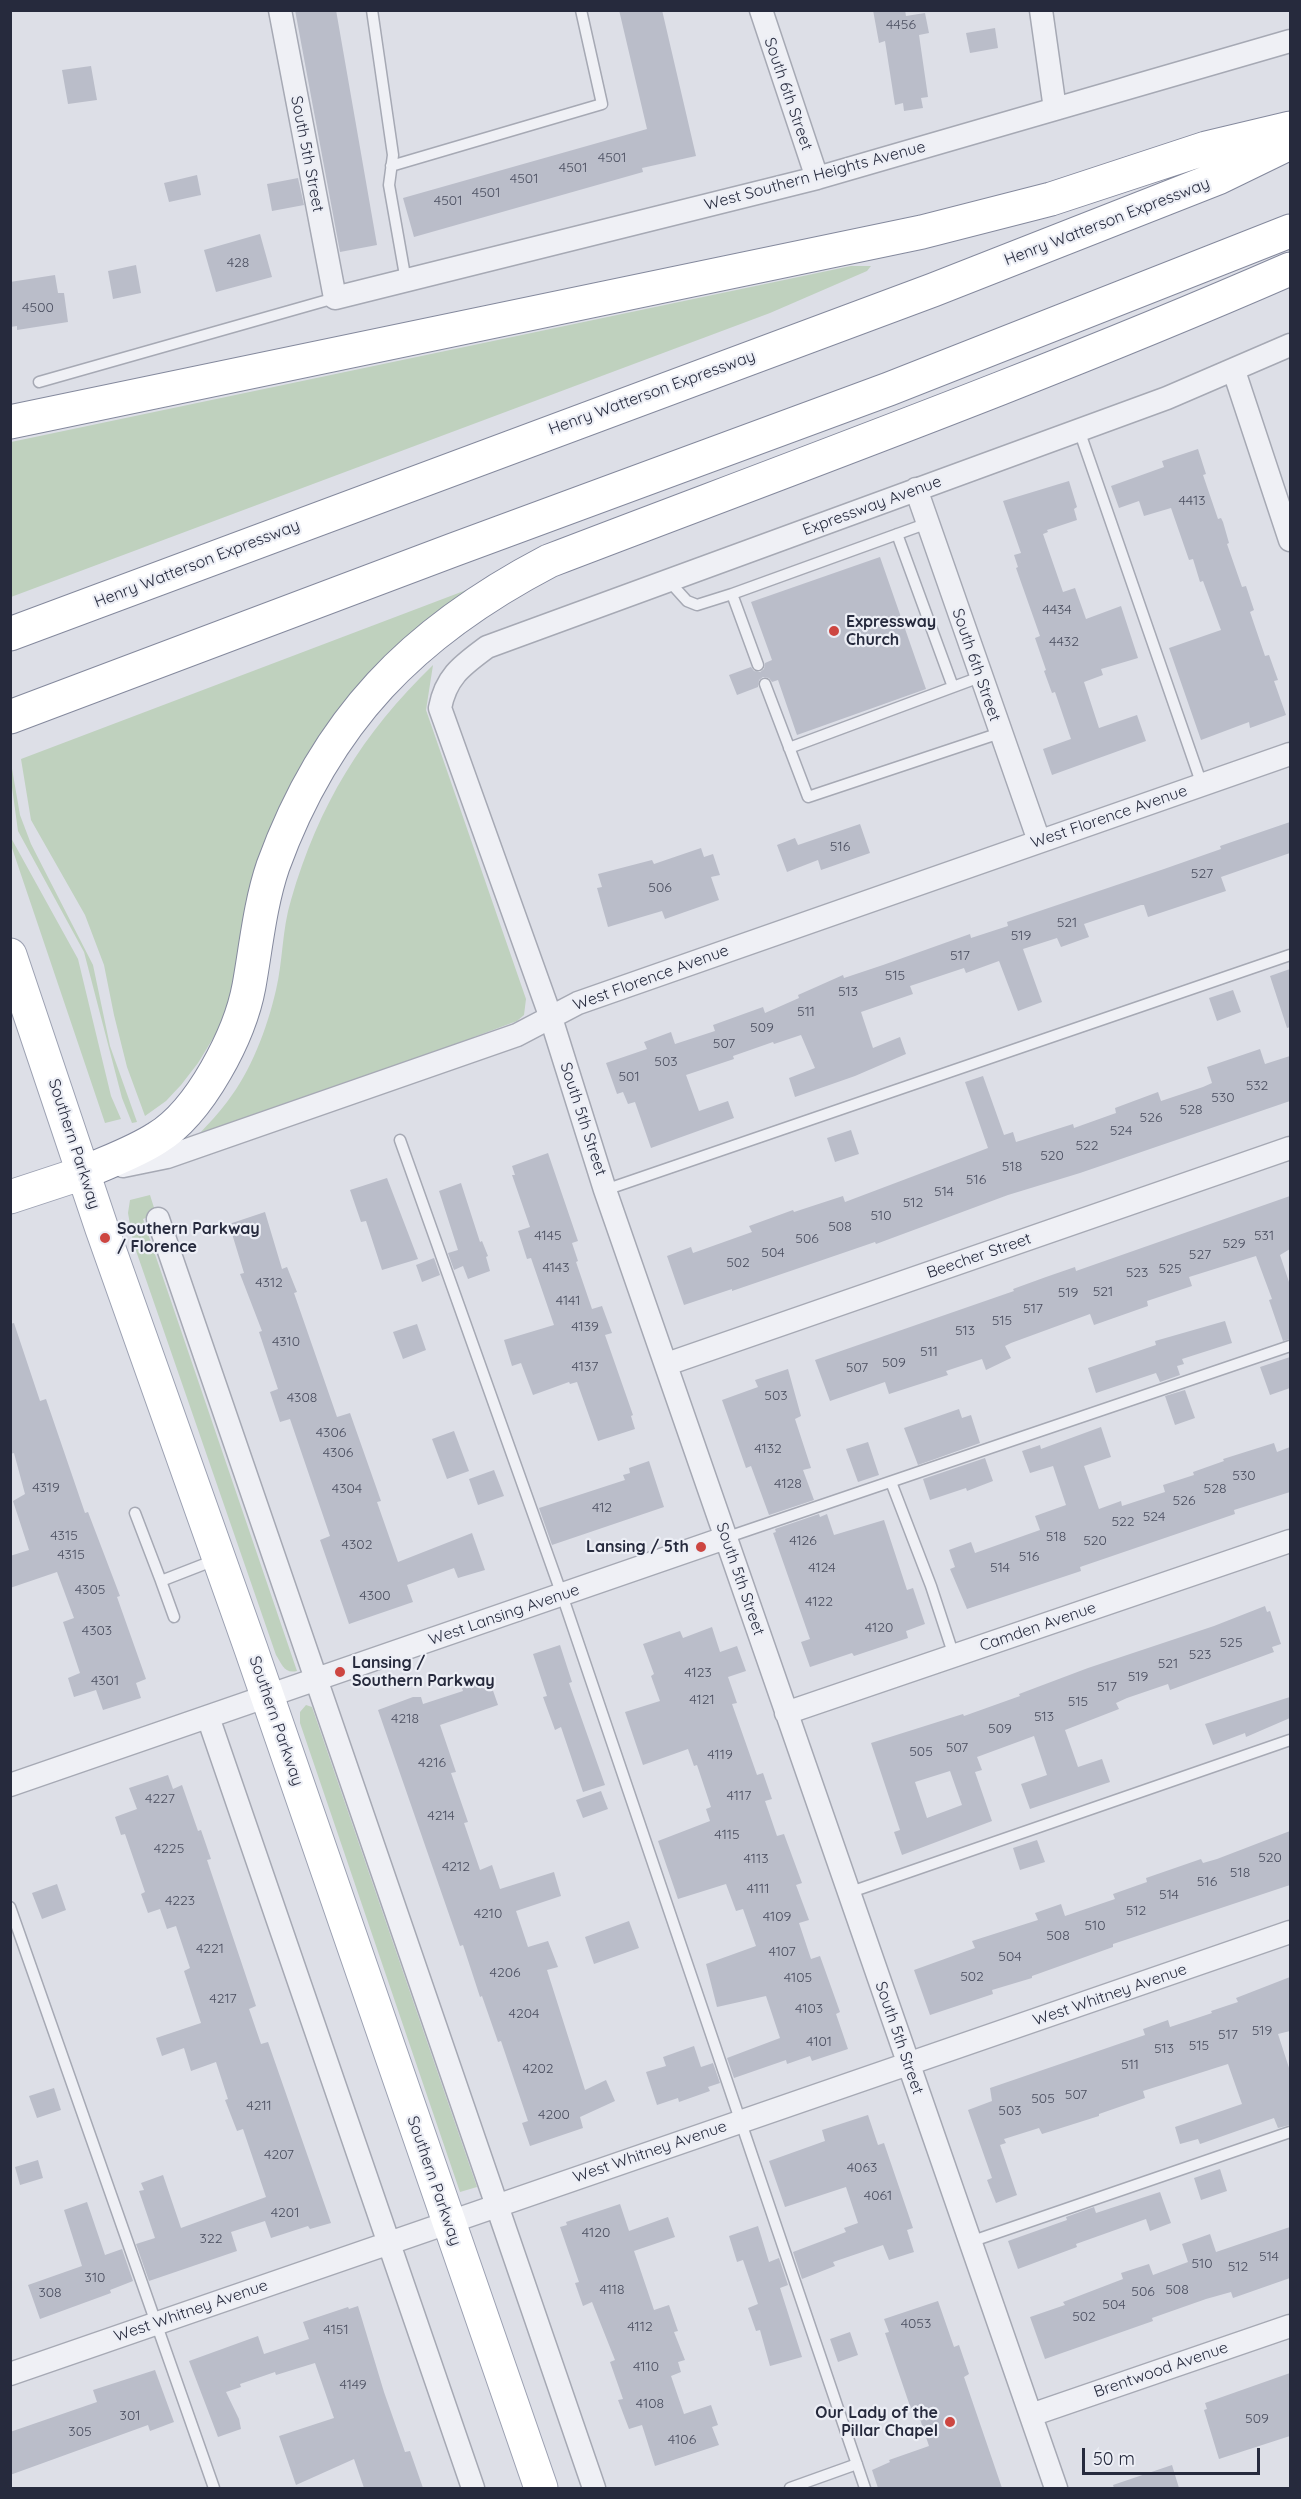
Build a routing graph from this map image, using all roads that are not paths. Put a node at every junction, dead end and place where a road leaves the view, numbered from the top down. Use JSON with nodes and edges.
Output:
{"nodes":[{"id":1,"x":280,"y":10,"type":"edge"},
{"id":2,"x":372,"y":10,"type":"edge"},
{"id":3,"x":581,"y":10,"type":"edge"},
{"id":4,"x":761,"y":10,"type":"edge"},
{"id":5,"x":1041,"y":10,"type":"edge"},
{"id":6,"x":1290,"y":41,"type":"edge"},
{"id":7,"x":1055,"y":109,"type":"junction"},
{"id":8,"x":1290,"y":128,"type":"edge"},
{"id":9,"x":1290,"y":143,"type":"edge"},
{"id":10,"x":392,"y":166,"type":"junction"},
{"id":11,"x":817,"y":178,"type":"junction"},
{"id":12,"x":1290,"y":231,"type":"edge"},
{"id":13,"x":1290,"y":269,"type":"edge"},
{"id":14,"x":406,"y":281,"type":"junction"},
{"id":15,"x":335,"y":298,"type":"junction"},
{"id":16,"x":1290,"y":345,"type":"edge"},
{"id":17,"x":1234,"y":371,"type":"junction"},
{"id":18,"x":39,"y":382,"type":"dead end"},
{"id":19,"x":10,"y":422,"type":"edge"},
{"id":20,"x":1079,"y":430,"type":"junction"},
{"id":21,"x":916,"y":489,"type":"junction"},
{"id":22,"x":928,"y":523,"type":"junction"},
{"id":23,"x":897,"y":534,"type":"junction"},
{"id":24,"x":1290,"y":540,"type":"edge"},
{"id":25,"x":668,"y":580,"type":"junction"},
{"id":26,"x":732,"y":594,"type":"junction"},
{"id":27,"x":16,"y":632,"type":"edge"},
{"id":28,"x":758,"y":665,"type":"dead end"},
{"id":29,"x":456,"y":670,"type":"joint"},
{"id":30,"x":980,"y":677,"type":"junction"},
{"id":31,"x":765,"y":684,"type":"dead end"},
{"id":32,"x":953,"y":687,"type":"junction"},
{"id":33,"x":10,"y":717,"type":"edge"},
{"id":34,"x":1000,"y":733,"type":"junction"},
{"id":35,"x":789,"y":747,"type":"junction"},
{"id":36,"x":1290,"y":754,"type":"edge"},
{"id":37,"x":1202,"y":785,"type":"junction"},
{"id":38,"x":1039,"y":841,"type":"junction"},
{"id":39,"x":10,"y":955,"type":"edge"},
{"id":40,"x":1290,"y":955,"type":"edge"},
{"id":41,"x":551,"y":1018,"type":"junction"},
{"id":42,"x":399,"y":1140,"type":"dead end"},
{"id":43,"x":1290,"y":1148,"type":"edge"},
{"id":44,"x":83,"y":1173,"type":"junction"},
{"id":45,"x":605,"y":1190,"type":"junction"},
{"id":46,"x":10,"y":1197,"type":"edge"},
{"id":47,"x":158,"y":1219,"type":"dead end"},
{"id":48,"x":1290,"y":1346,"type":"edge"},
{"id":49,"x":667,"y":1364,"type":"junction"},
{"id":50,"x":891,"y":1482,"type":"junction"},
{"id":51,"x":135,"y":1513,"type":"dead end"},
{"id":52,"x":725,"y":1538,"type":"junction"},
{"id":53,"x":1290,"y":1541,"type":"edge"},
{"id":54,"x":218,"y":1559,"type":"junction"},
{"id":55,"x":161,"y":1581,"type":"junction"},
{"id":56,"x":561,"y":1595,"type":"junction"},
{"id":57,"x":174,"y":1617,"type":"dead end"},
{"id":58,"x":954,"y":1656,"type":"junction"},
{"id":59,"x":315,"y":1680,"type":"junction"},
{"id":60,"x":268,"y":1698,"type":"junction"},
{"id":61,"x":786,"y":1713,"type":"junction"},
{"id":62,"x":208,"y":1717,"type":"junction"},
{"id":63,"x":1290,"y":1740,"type":"edge"},
{"id":64,"x":10,"y":1785,"type":"edge"},
{"id":65,"x":848,"y":1893,"type":"junction"},
{"id":66,"x":10,"y":1907,"type":"edge"},
{"id":67,"x":1290,"y":1932,"type":"edge"},
{"id":68,"x":908,"y":2063,"type":"junction"},
{"id":69,"x":740,"y":2121,"type":"junction"},
{"id":70,"x":1290,"y":2132,"type":"edge"},
{"id":71,"x":496,"y":2205,"type":"junction"},
{"id":72,"x":448,"y":2223,"type":"junction"},
{"id":73,"x":970,"y":2242,"type":"junction"},
{"id":74,"x":388,"y":2245,"type":"junction"},
{"id":75,"x":157,"y":2323,"type":"junction"},
{"id":76,"x":1290,"y":2326,"type":"edge"},
{"id":77,"x":10,"y":2374,"type":"edge"},
{"id":78,"x":1031,"y":2415,"type":"junction"},
{"id":79,"x":857,"y":2464,"type":"junction"},
{"id":80,"x":214,"y":2488,"type":"edge"},
{"id":81,"x":473,"y":2488,"type":"edge"},
{"id":82,"x":541,"y":2488,"type":"edge"},
{"id":83,"x":594,"y":2488,"type":"edge"},
{"id":84,"x":790,"y":2488,"type":"edge"},
{"id":85,"x":865,"y":2488,"type":"edge"},
{"id":86,"x":1056,"y":2488,"type":"edge"}],
"edges":[{"from":1,"to":15,"type":"street","name":"South 5th Street"},
{"from":2,"to":10,"type":"lane"},
{"from":3,"to":10,"type":"lane"},
{"from":4,"to":11,"type":"street","name":"South 6th Street"},
{"from":5,"to":7,"type":"street"},
{"from":6,"to":7,"type":"street","name":"West Southern Heights Avenue"},
{"from":7,"to":11,"type":"street","name":"West Southern Heights Avenue"},
{"from":8,"to":19,"type":"main road"},
{"from":9,"to":27,"type":"main road","name":"Henry Watterson Expressway"},
{"from":10,"to":14,"type":"lane"},
{"from":11,"to":14,"type":"street","name":"West Southern Heights Avenue"},
{"from":12,"to":33,"type":"main road"},
{"from":13,"to":44,"type":"main road"},
{"from":14,"to":15,"type":"street","name":"West Southern Heights Avenue"},
{"from":15,"to":18,"type":"lane"},
{"from":16,"to":17,"type":"street","name":"Expressway Avenue"},
{"from":17,"to":20,"type":"street","name":"Expressway Avenue"},
{"from":17,"to":24,"type":"street"},
{"from":20,"to":21,"type":"street","name":"Expressway Avenue"},
{"from":20,"to":37,"type":"lane"},
{"from":21,"to":22,"type":"street","name":"South 6th Street"},
{"from":21,"to":25,"type":"street","name":"Expressway Avenue"},
{"from":22,"to":23,"type":"lane"},
{"from":22,"to":30,"type":"street","name":"South 6th Street"},
{"from":23,"to":26,"type":"lane"},
{"from":23,"to":32,"type":"lane"},
{"from":25,"to":26,"type":"lane"},
{"from":25,"to":29,"type":"street","name":"Expressway Avenue"},
{"from":26,"to":28,"type":"lane"},
{"from":29,"to":41,"type":"street","name":"South 5th Street"},
{"from":30,"to":32,"type":"lane"},
{"from":30,"to":34,"type":"street","name":"South 6th Street"},
{"from":31,"to":35,"type":"lane"},
{"from":32,"to":35,"type":"lane"},
{"from":34,"to":35,"type":"lane"},
{"from":34,"to":38,"type":"street","name":"South 6th Street"},
{"from":36,"to":37,"type":"street","name":"West Florence Avenue"},
{"from":37,"to":38,"type":"street","name":"West Florence Avenue"},
{"from":38,"to":41,"type":"street","name":"West Florence Avenue"},
{"from":39,"to":44,"type":"main road","name":"Southern Parkway"},
{"from":40,"to":45,"type":"lane"},
{"from":41,"to":44,"type":"street","name":"West Florence Avenue"},
{"from":41,"to":45,"type":"street","name":"South 5th Street"},
{"from":42,"to":56,"type":"lane"},
{"from":43,"to":49,"type":"street","name":"Beecher Street"},
{"from":44,"to":46,"type":"main road","name":"West Florence Avenue"},
{"from":44,"to":54,"type":"main road","name":"Southern Parkway"},
{"from":45,"to":49,"type":"street","name":"South 5th Street"},
{"from":47,"to":59,"type":"street"},
{"from":48,"to":50,"type":"lane"},
{"from":49,"to":52,"type":"street","name":"South 5th Street"},
{"from":50,"to":52,"type":"lane"},
{"from":50,"to":58,"type":"lane"},
{"from":51,"to":55,"type":"lane"},
{"from":52,"to":56,"type":"street","name":"West Lansing Avenue"},
{"from":52,"to":61,"type":"street","name":"South 5th Street"},
{"from":53,"to":58,"type":"street","name":"Camden Avenue"},
{"from":54,"to":55,"type":"lane"},
{"from":54,"to":60,"type":"main road","name":"Southern Parkway"},
{"from":55,"to":57,"type":"lane"},
{"from":56,"to":59,"type":"street","name":"West Lansing Avenue"},
{"from":56,"to":69,"type":"lane"},
{"from":58,"to":61,"type":"street","name":"Camden Avenue"},
{"from":59,"to":60,"type":"street","name":"West Lansing Avenue"},
{"from":59,"to":71,"type":"street"},
{"from":60,"to":62,"type":"street","name":"West Lansing Avenue"},
{"from":60,"to":72,"type":"main road","name":"Southern Parkway"},
{"from":61,"to":65,"type":"street","name":"South 5th Street"},
{"from":62,"to":64,"type":"street","name":"West Lansing Avenue"},
{"from":62,"to":74,"type":"street"},
{"from":63,"to":65,"type":"lane"},
{"from":65,"to":68,"type":"street","name":"South 5th Street"},
{"from":66,"to":75,"type":"lane"},
{"from":67,"to":68,"type":"street","name":"West Whitney Avenue"},
{"from":68,"to":69,"type":"street","name":"West Whitney Avenue"},
{"from":68,"to":73,"type":"street","name":"South 5th Street"},
{"from":69,"to":71,"type":"street","name":"West Whitney Avenue"},
{"from":69,"to":79,"type":"lane"},
{"from":70,"to":73,"type":"lane"},
{"from":71,"to":72,"type":"street","name":"West Whitney Avenue"},
{"from":71,"to":83,"type":"street"},
{"from":72,"to":74,"type":"street","name":"West Whitney Avenue"},
{"from":72,"to":82,"type":"main road","name":"Southern Parkway"},
{"from":73,"to":78,"type":"street","name":"South 5th Street"},
{"from":74,"to":75,"type":"street","name":"West Whitney Avenue"},
{"from":74,"to":81,"type":"street"},
{"from":75,"to":77,"type":"street","name":"West Whitney Avenue"},
{"from":75,"to":80,"type":"lane"},
{"from":76,"to":78,"type":"street","name":"Brentwood Avenue"},
{"from":78,"to":86,"type":"street","name":"South 5th Street"},
{"from":79,"to":84,"type":"lane"},
{"from":79,"to":85,"type":"lane"}]}
